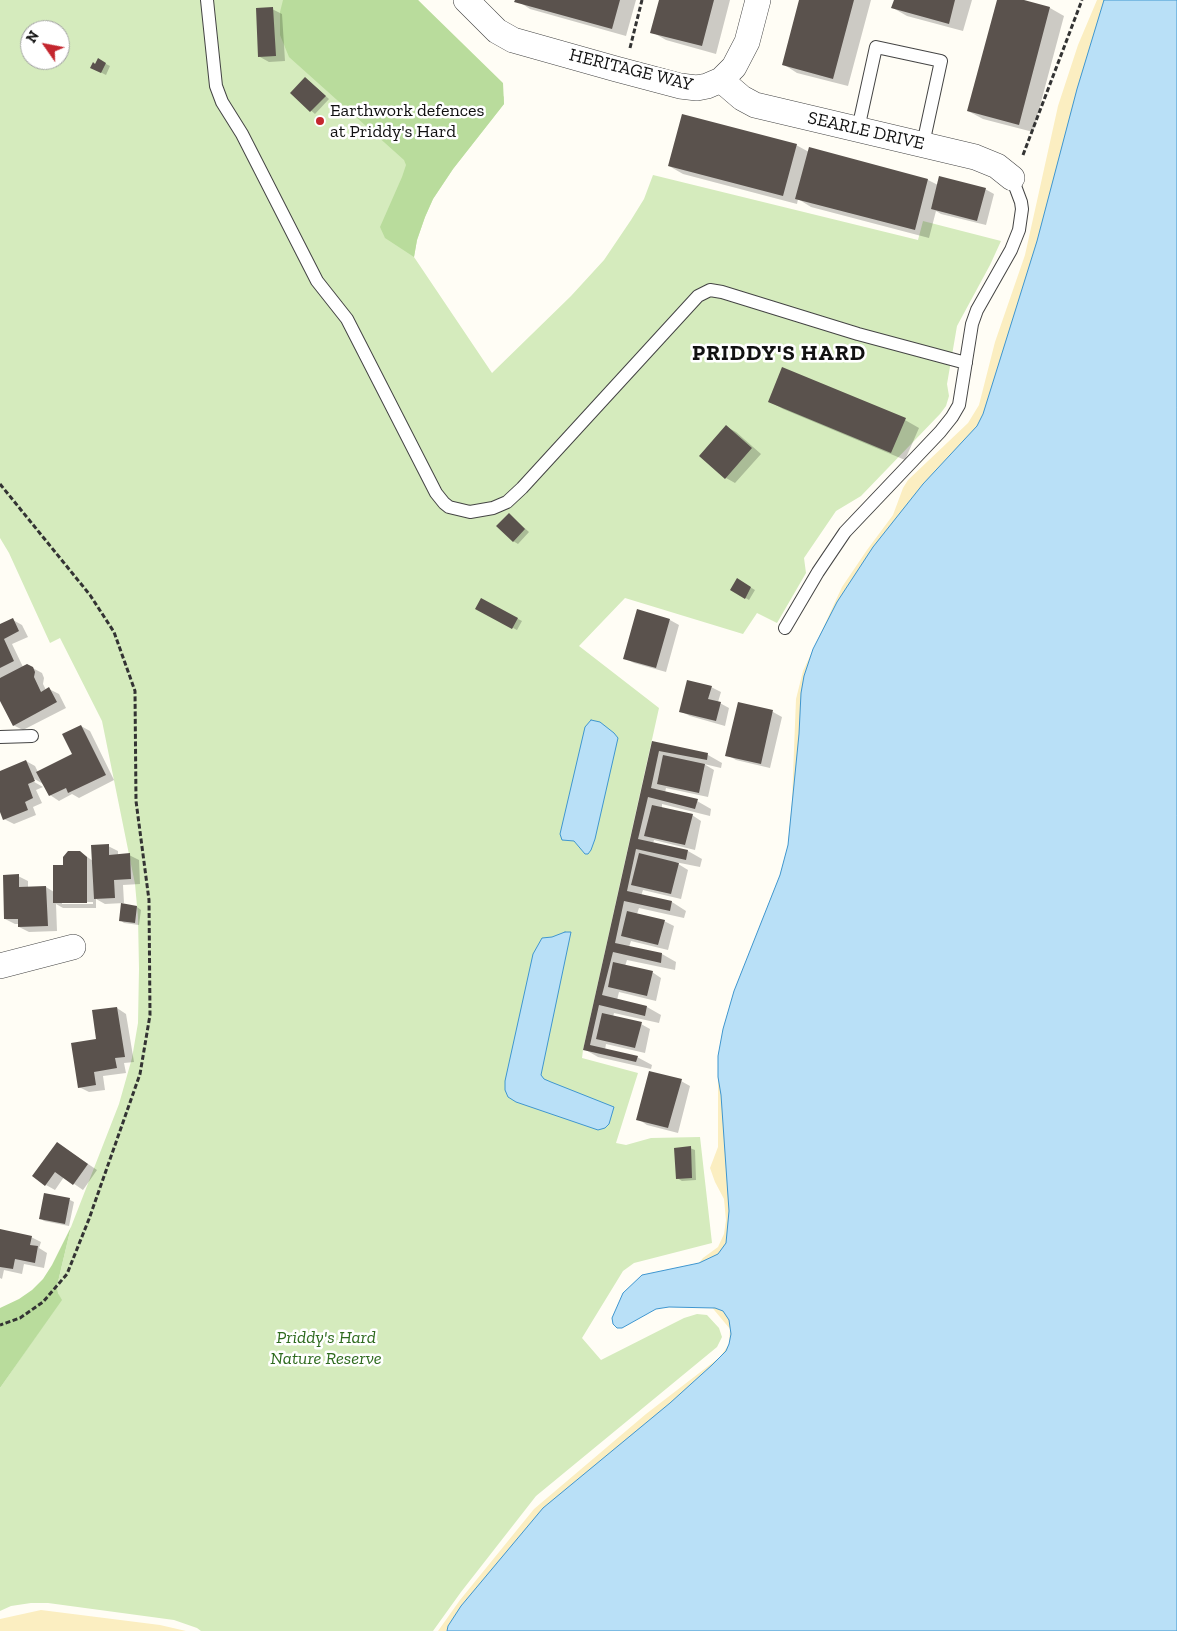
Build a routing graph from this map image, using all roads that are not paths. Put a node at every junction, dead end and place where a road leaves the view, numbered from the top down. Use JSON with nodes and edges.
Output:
{"nodes":[{"id":1,"x":207,"y":0,"type":"edge"},
{"id":2,"x":466,"y":0,"type":"edge"},
{"id":3,"x":758,"y":0,"type":"edge"},
{"id":4,"x":722,"y":80,"type":"junction"},
{"id":5,"x":858,"y":129,"type":"junction"},
{"id":6,"x":923,"y":144,"type":"junction"},
{"id":7,"x":1012,"y":180,"type":"joint"},
{"id":8,"x":966,"y":363,"type":"junction"},
{"id":9,"x":785,"y":628,"type":"dead end"},
{"id":10,"x":32,"y":736,"type":"dead end"},
{"id":11,"x":0,"y":737,"type":"edge"},
{"id":12,"x":74,"y":947,"type":"dead end"},
{"id":13,"x":0,"y":966,"type":"edge"}],
"edges":[{"from":1,"to":8,"type":"lane"},
{"from":2,"to":4,"type":"street","name":"HERITAGE WAY"},
{"from":3,"to":4,"type":"street"},
{"from":4,"to":5,"type":"street","name":"SEARLE DRIVE"},
{"from":5,"to":6,"type":"street","name":"SEARLE DRIVE"},
{"from":5,"to":6,"type":"lane"},
{"from":6,"to":7,"type":"street","name":"SEARLE DRIVE"},
{"from":7,"to":8,"type":"lane"},
{"from":8,"to":9,"type":"lane"},
{"from":10,"to":11,"type":"lane"},
{"from":12,"to":13,"type":"street"}]}
